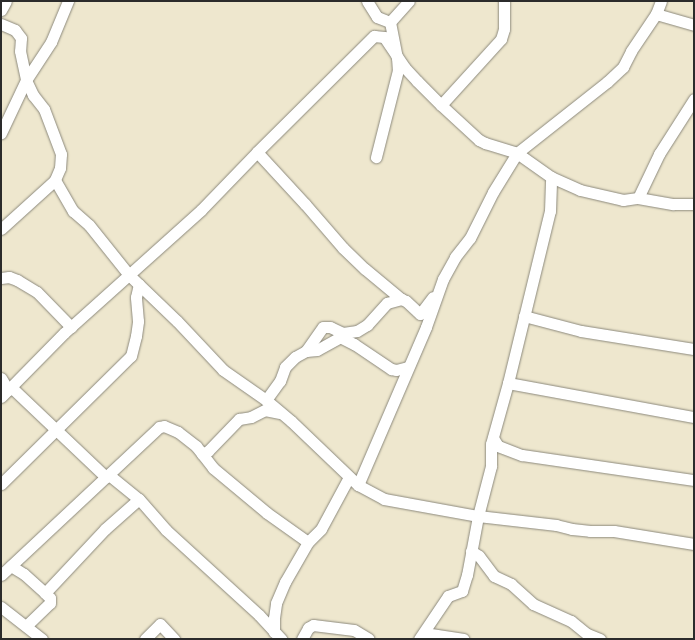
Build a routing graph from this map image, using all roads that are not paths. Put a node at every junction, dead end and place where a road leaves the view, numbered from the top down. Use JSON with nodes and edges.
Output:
{"nodes":[{"id":1,"x":6,"y":1,"type":"edge"},
{"id":2,"x":68,"y":1,"type":"edge"},
{"id":3,"x":367,"y":1,"type":"edge"},
{"id":4,"x":409,"y":1,"type":"edge"},
{"id":5,"x":504,"y":1,"type":"edge"},
{"id":6,"x":661,"y":1,"type":"edge"},
{"id":7,"x":1,"y":10,"type":"edge"},
{"id":8,"x":656,"y":14,"type":"junction"},
{"id":9,"x":390,"y":22,"type":"junction"},
{"id":10,"x":1,"y":24,"type":"edge"},
{"id":11,"x":694,"y":25,"type":"edge"},
{"id":12,"x":397,"y":57,"type":"junction"},
{"id":13,"x":26,"y":80,"type":"junction"},
{"id":14,"x":694,"y":98,"type":"edge"},
{"id":15,"x":441,"y":105,"type":"junction"},
{"id":16,"x":1,"y":133,"type":"edge"},
{"id":17,"x":257,"y":152,"type":"junction"},
{"id":18,"x":517,"y":153,"type":"junction"},
{"id":19,"x":376,"y":157,"type":"dead end"},
{"id":20,"x":551,"y":177,"type":"junction"},
{"id":21,"x":55,"y":180,"type":"junction"},
{"id":22,"x":638,"y":198,"type":"junction"},
{"id":23,"x":694,"y":204,"type":"edge"},
{"id":24,"x":1,"y":229,"type":"edge"},
{"id":25,"x":129,"y":275,"type":"junction"},
{"id":26,"x":1,"y":278,"type":"edge"},
{"id":27,"x":141,"y":290,"type":"junction"},
{"id":28,"x":439,"y":290,"type":"junction"},
{"id":29,"x":401,"y":299,"type":"junction"},
{"id":30,"x":524,"y":316,"type":"junction"},
{"id":31,"x":71,"y":327,"type":"junction"},
{"id":32,"x":694,"y":349,"type":"edge"},
{"id":33,"x":306,"y":351,"type":"junction"},
{"id":34,"x":408,"y":367,"type":"junction"},
{"id":35,"x":1,"y":378,"type":"edge"},
{"id":36,"x":508,"y":382,"type":"junction"},
{"id":37,"x":6,"y":391,"type":"edge"},
{"id":38,"x":266,"y":400,"type":"junction"},
{"id":39,"x":694,"y":417,"type":"edge"},
{"id":40,"x":291,"y":421,"type":"junction"},
{"id":41,"x":56,"y":429,"type":"junction"},
{"id":42,"x":492,"y":438,"type":"junction"},
{"id":43,"x":202,"y":454,"type":"junction"},
{"id":44,"x":108,"y":476,"type":"junction"},
{"id":45,"x":349,"y":477,"type":"junction"},
{"id":46,"x":694,"y":480,"type":"edge"},
{"id":47,"x":1,"y":484,"type":"edge"},
{"id":48,"x":358,"y":485,"type":"junction"},
{"id":49,"x":139,"y":499,"type":"junction"},
{"id":50,"x":478,"y":516,"type":"junction"},
{"id":51,"x":308,"y":542,"type":"junction"},
{"id":52,"x":694,"y":544,"type":"edge"},
{"id":53,"x":471,"y":550,"type":"junction"},
{"id":54,"x":11,"y":566,"type":"junction"},
{"id":55,"x":1,"y":575,"type":"edge"},
{"id":56,"x":45,"y":593,"type":"junction"},
{"id":57,"x":1,"y":607,"type":"edge"},
{"id":58,"x":26,"y":626,"type":"junction"},
{"id":59,"x":278,"y":635,"type":"edge"},
{"id":60,"x":421,"y":636,"type":"edge"},
{"id":61,"x":42,"y":639,"type":"edge"},
{"id":62,"x":145,"y":639,"type":"edge"},
{"id":63,"x":174,"y":639,"type":"edge"},
{"id":64,"x":302,"y":639,"type":"edge"},
{"id":65,"x":369,"y":639,"type":"edge"},
{"id":66,"x":464,"y":639,"type":"edge"},
{"id":67,"x":600,"y":639,"type":"edge"}],
"edges":[{"from":1,"to":7,"type":"street"},
{"from":2,"to":13,"type":"street"},
{"from":3,"to":9,"type":"street"},
{"from":4,"to":9,"type":"street"},
{"from":5,"to":15,"type":"street"},
{"from":6,"to":8,"type":"street"},
{"from":8,"to":11,"type":"street"},
{"from":8,"to":18,"type":"street"},
{"from":9,"to":12,"type":"street"},
{"from":10,"to":13,"type":"street"},
{"from":12,"to":15,"type":"street"},
{"from":12,"to":17,"type":"street"},
{"from":12,"to":19,"type":"street"},
{"from":13,"to":16,"type":"street"},
{"from":13,"to":21,"type":"street"},
{"from":14,"to":22,"type":"street"},
{"from":15,"to":18,"type":"street"},
{"from":17,"to":25,"type":"street"},
{"from":17,"to":29,"type":"street"},
{"from":18,"to":20,"type":"street"},
{"from":18,"to":28,"type":"street"},
{"from":20,"to":22,"type":"street"},
{"from":20,"to":30,"type":"street"},
{"from":21,"to":24,"type":"street"},
{"from":21,"to":25,"type":"street"},
{"from":22,"to":23,"type":"street"},
{"from":25,"to":27,"type":"street"},
{"from":25,"to":31,"type":"street"},
{"from":26,"to":31,"type":"street"},
{"from":27,"to":38,"type":"street"},
{"from":27,"to":41,"type":"street"},
{"from":28,"to":29,"type":"street"},
{"from":28,"to":34,"type":"street"},
{"from":29,"to":33,"type":"street"},
{"from":30,"to":32,"type":"street"},
{"from":30,"to":36,"type":"street"},
{"from":31,"to":37,"type":"street"},
{"from":33,"to":34,"type":"street"},
{"from":33,"to":38,"type":"street"},
{"from":34,"to":48,"type":"street"},
{"from":35,"to":37,"type":"street"},
{"from":36,"to":39,"type":"street"},
{"from":36,"to":42,"type":"street"},
{"from":37,"to":41,"type":"street"},
{"from":38,"to":40,"type":"street"},
{"from":40,"to":43,"type":"street"},
{"from":40,"to":45,"type":"street"},
{"from":41,"to":44,"type":"street"},
{"from":41,"to":47,"type":"street"},
{"from":42,"to":46,"type":"street"},
{"from":42,"to":50,"type":"street"},
{"from":43,"to":44,"type":"street"},
{"from":43,"to":51,"type":"street"},
{"from":44,"to":49,"type":"street"},
{"from":44,"to":54,"type":"street"},
{"from":45,"to":48,"type":"street"},
{"from":45,"to":51,"type":"street"},
{"from":48,"to":50,"type":"street"},
{"from":49,"to":56,"type":"street"},
{"from":49,"to":59,"type":"street"},
{"from":50,"to":52,"type":"street"},
{"from":50,"to":53,"type":"street"},
{"from":51,"to":59,"type":"street"},
{"from":53,"to":60,"type":"street"},
{"from":53,"to":67,"type":"street"},
{"from":54,"to":55,"type":"street"},
{"from":54,"to":56,"type":"street"},
{"from":56,"to":58,"type":"street"},
{"from":57,"to":58,"type":"street"},
{"from":58,"to":61,"type":"street"},
{"from":60,"to":66,"type":"street"},
{"from":62,"to":63,"type":"street"},
{"from":64,"to":65,"type":"street"}]}
